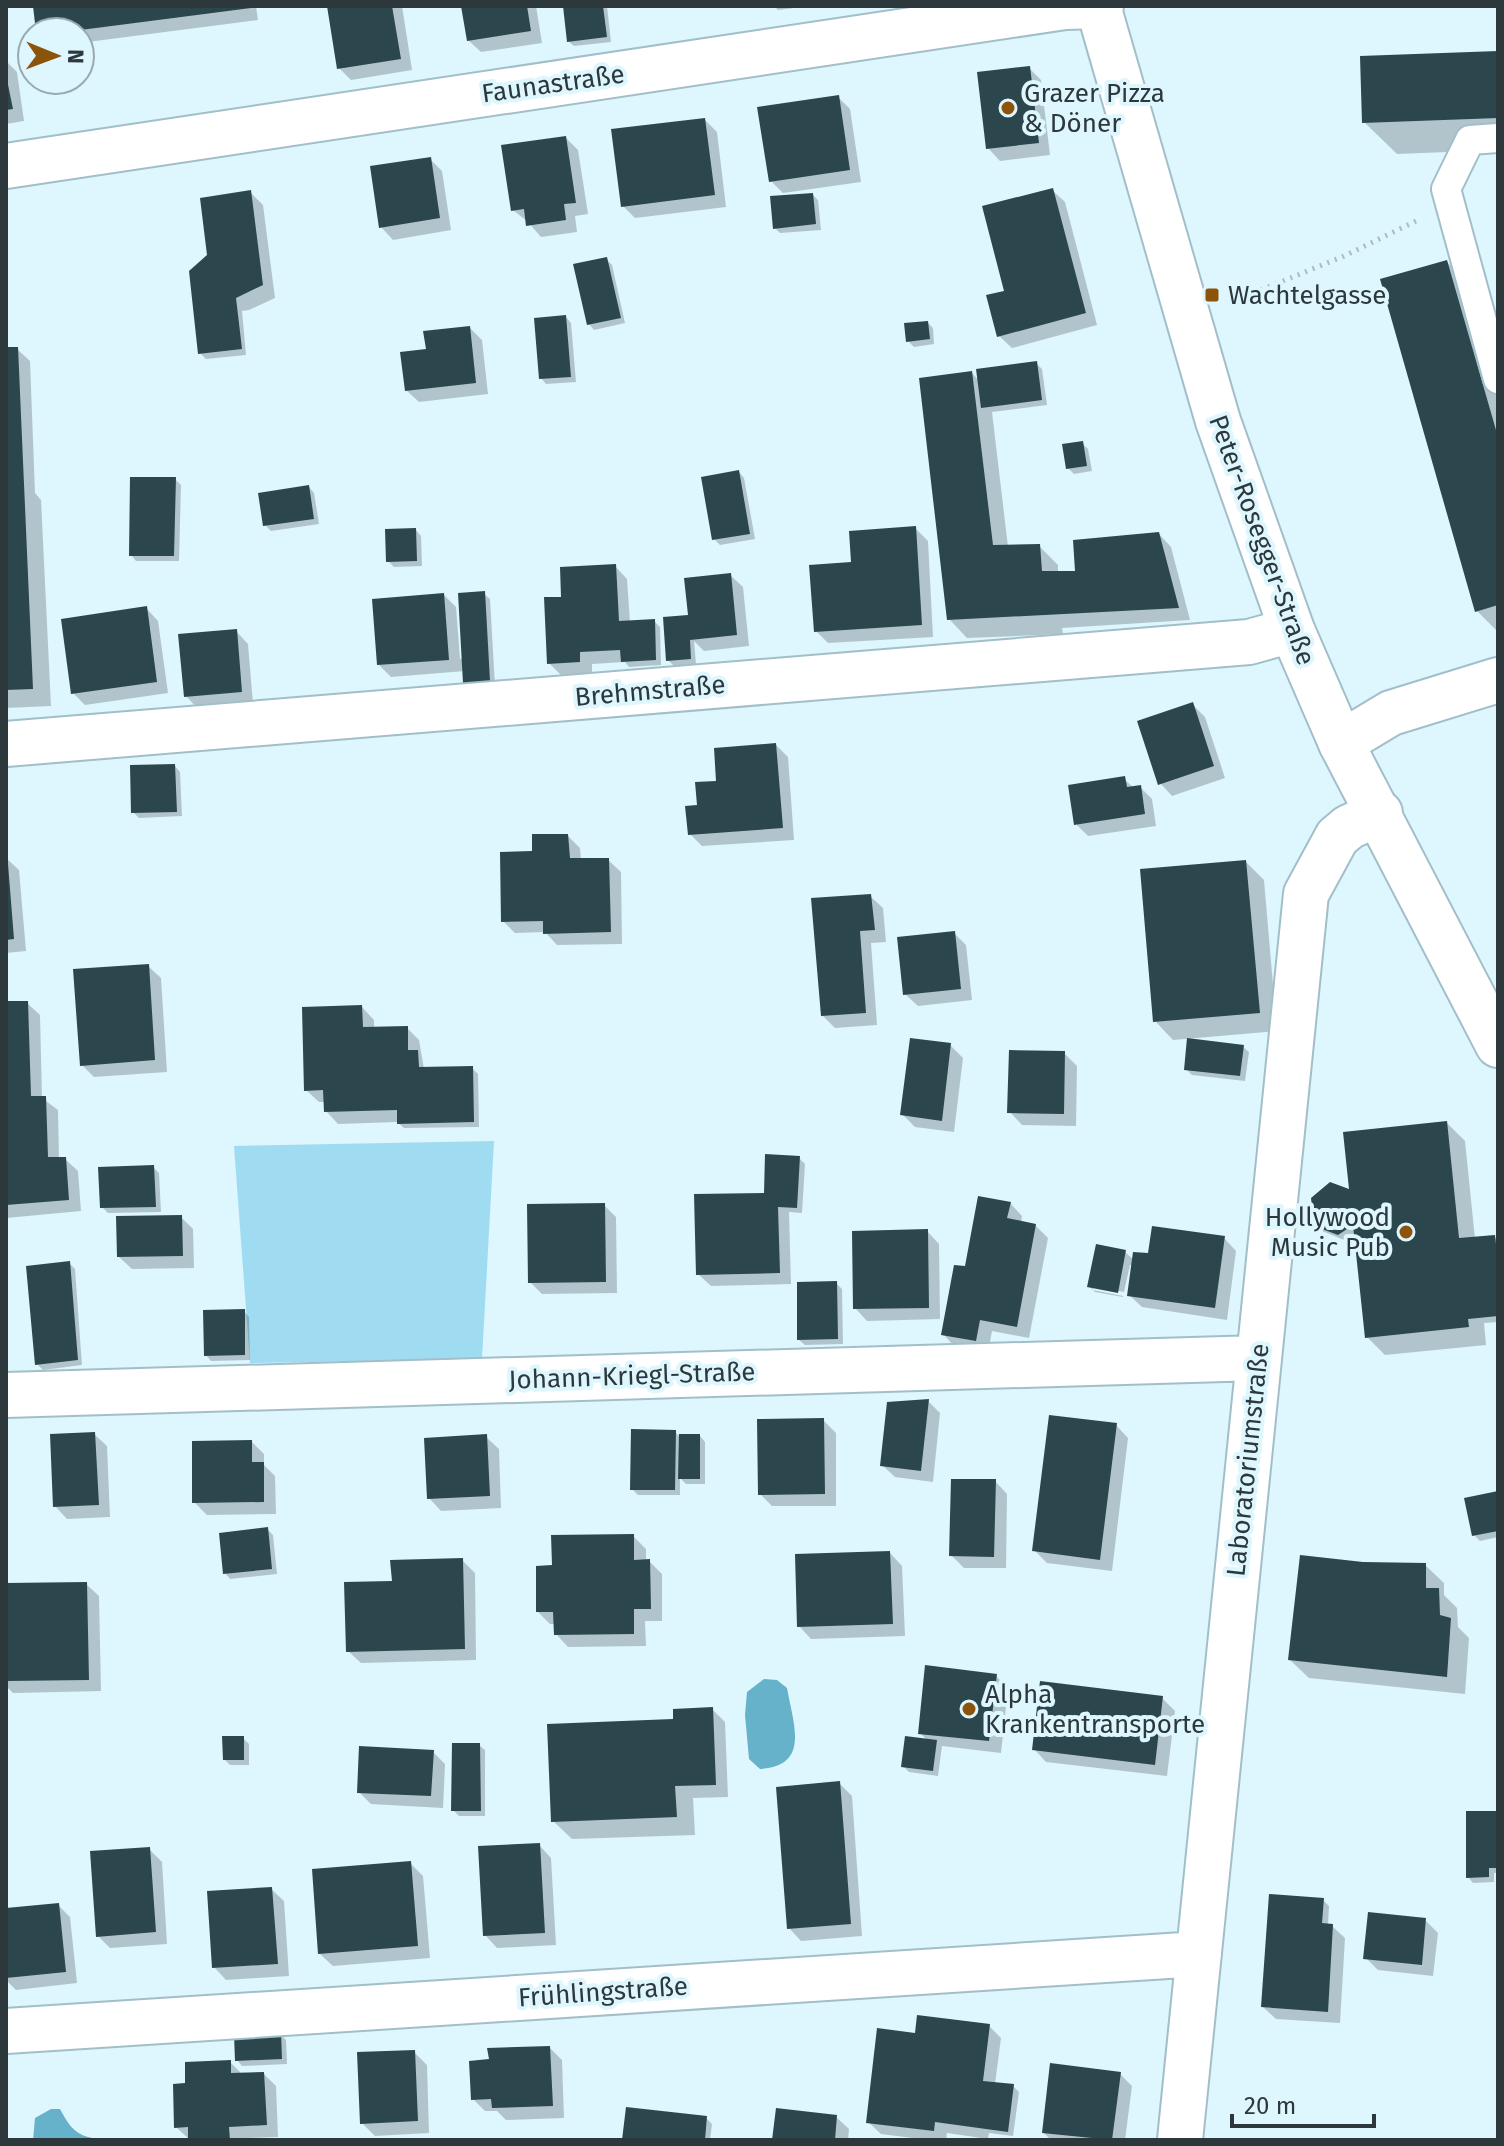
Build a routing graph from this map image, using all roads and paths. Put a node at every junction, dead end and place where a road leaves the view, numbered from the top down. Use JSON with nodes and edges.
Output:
{"nodes":[{"id":1,"x":1099,"y":6,"type":"edge"},
{"id":2,"x":1498,"y":138,"type":"edge"},
{"id":3,"x":6,"y":166,"type":"edge"},
{"id":4,"x":1451,"y":209,"type":"junction"},
{"id":5,"x":1229,"y":303,"type":"dead end"},
{"id":6,"x":1498,"y":379,"type":"edge"},
{"id":7,"x":1292,"y":630,"type":"junction"},
{"id":8,"x":1498,"y":680,"type":"edge"},
{"id":9,"x":1341,"y":743,"type":"junction"},
{"id":10,"x":6,"y":744,"type":"edge"},
{"id":11,"x":1380,"y":813,"type":"junction"},
{"id":12,"x":1498,"y":1045,"type":"edge"},
{"id":13,"x":1258,"y":1358,"type":"junction"},
{"id":14,"x":6,"y":1395,"type":"edge"},
{"id":15,"x":1199,"y":1954,"type":"junction"},
{"id":16,"x":6,"y":2031,"type":"edge"},
{"id":17,"x":1180,"y":2140,"type":"edge"}],
"edges":[{"from":1,"to":3,"type":"street","name":"Faunastraße"},
{"from":1,"to":7,"type":"street","name":"Peter-Rosegger-Straße"},
{"from":2,"to":4,"type":"lane"},
{"from":4,"to":5,"type":"path"},
{"from":4,"to":6,"type":"lane"},
{"from":7,"to":9,"type":"street","name":"Peter-Rosegger-Straße"},
{"from":7,"to":10,"type":"street","name":"Brehmstraße"},
{"from":8,"to":9,"type":"street"},
{"from":9,"to":11,"type":"street","name":"Peter-Rosegger-Straße"},
{"from":11,"to":12,"type":"street","name":"Peter-Rosegger-Straße"},
{"from":11,"to":13,"type":"street","name":"Laboratoriumstraße"},
{"from":13,"to":14,"type":"street","name":"Johann-Kriegl-Straße"},
{"from":13,"to":15,"type":"street","name":"Laboratoriumstraße"},
{"from":15,"to":16,"type":"street","name":"Frühlingstraße"},
{"from":15,"to":17,"type":"street","name":"Laboratoriumstraße"}]}
